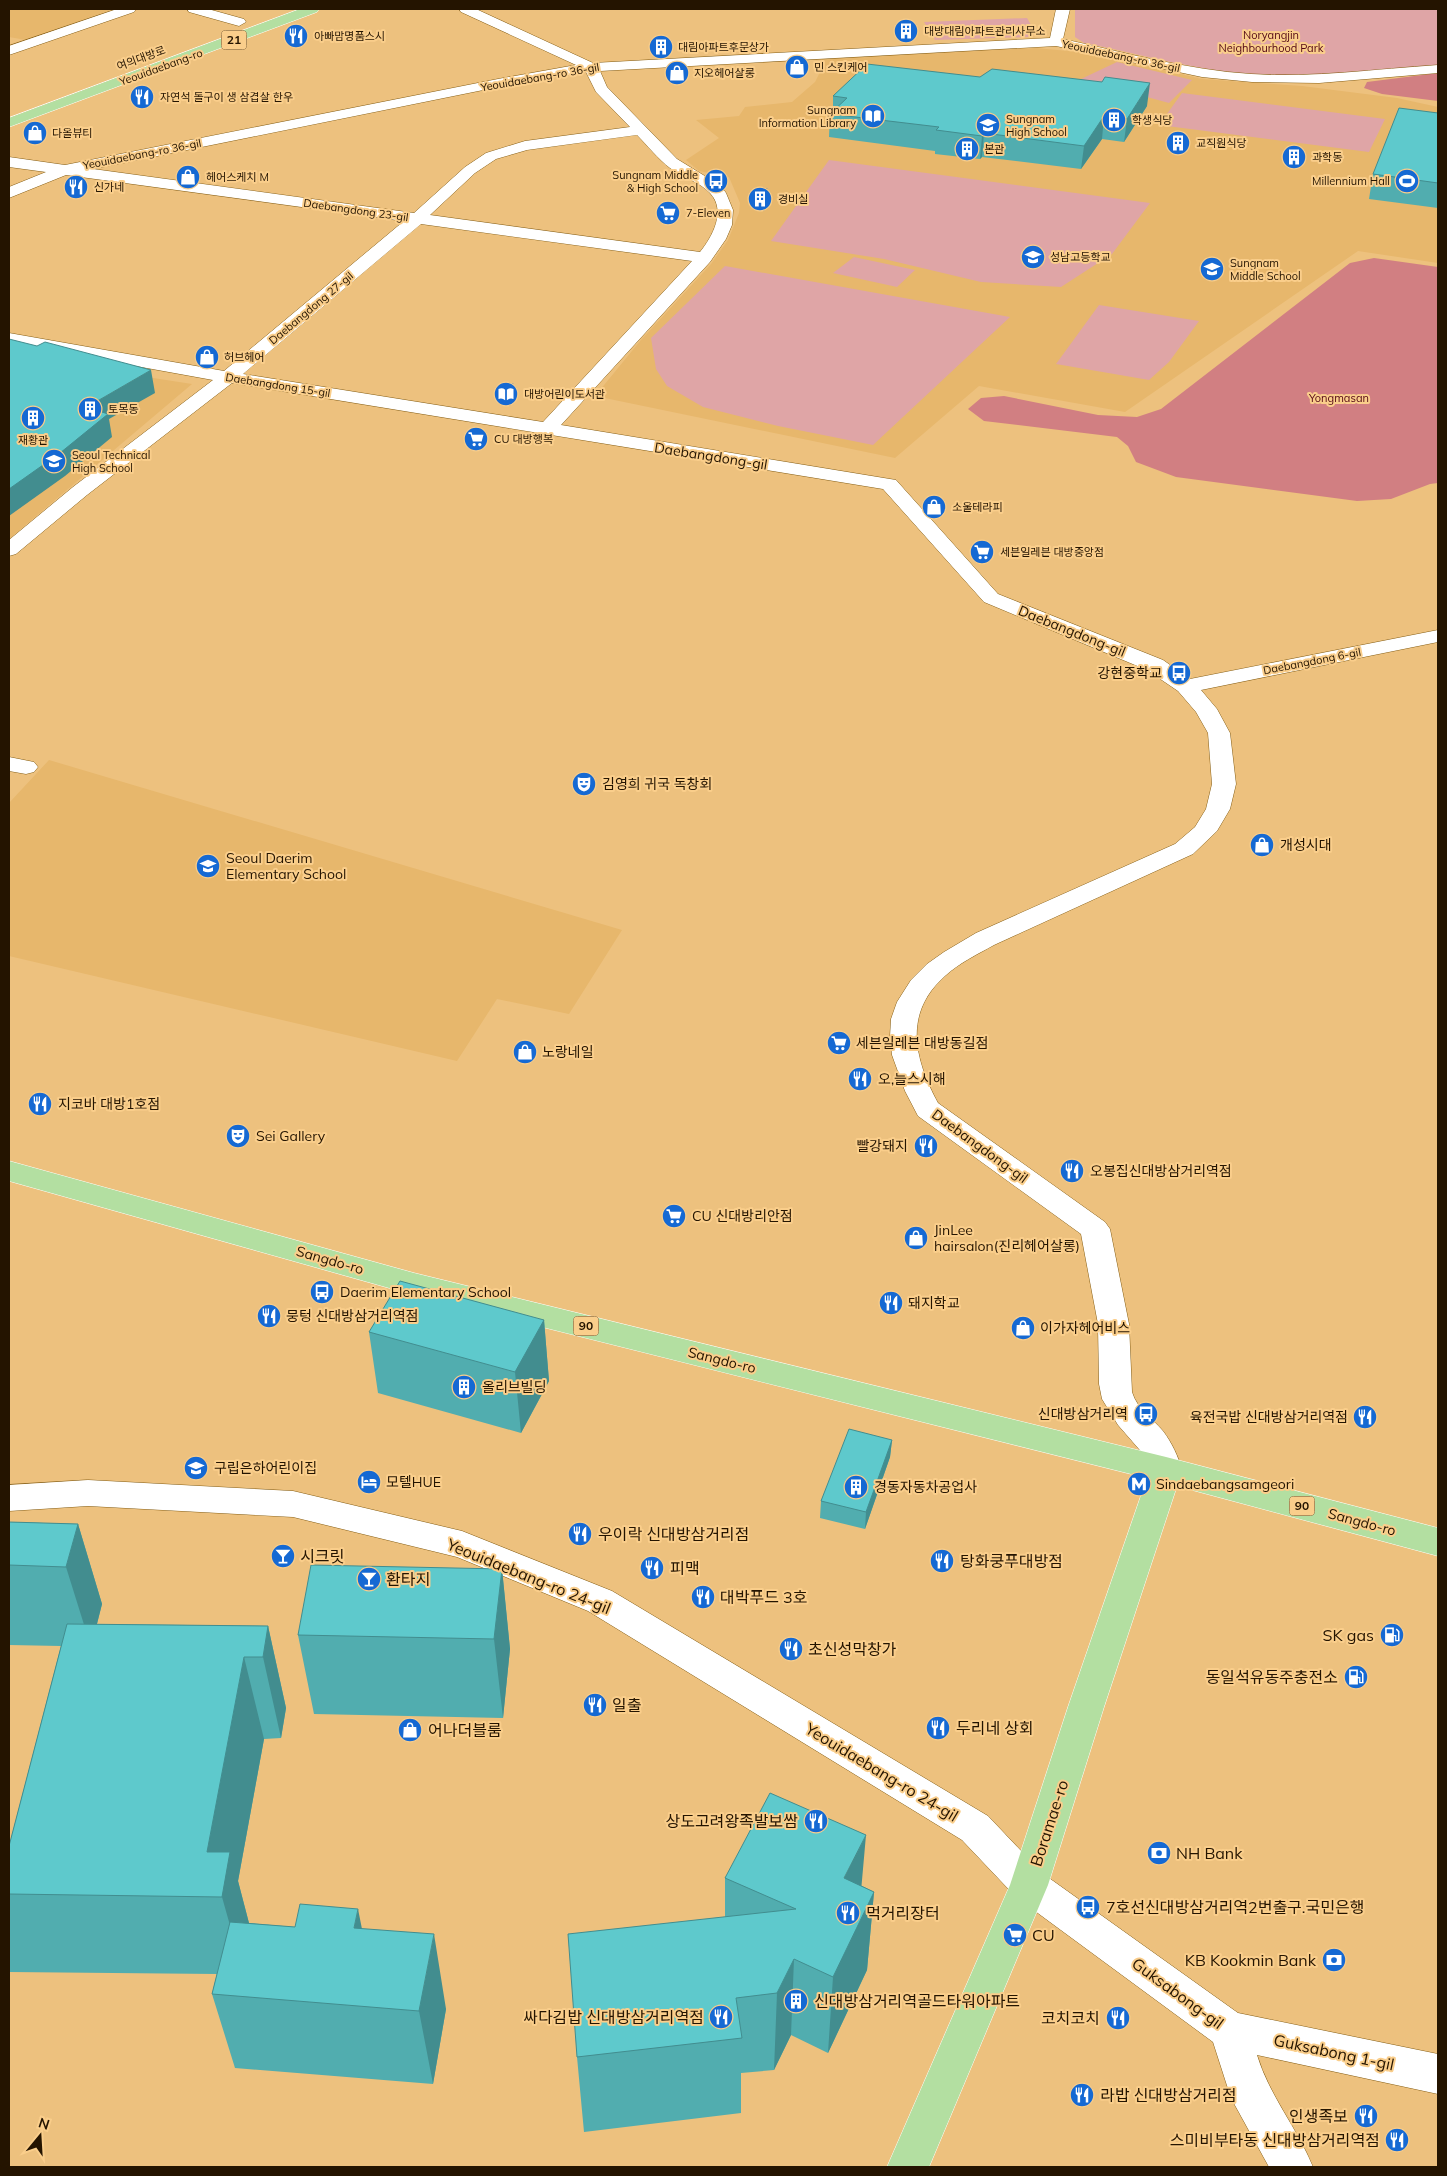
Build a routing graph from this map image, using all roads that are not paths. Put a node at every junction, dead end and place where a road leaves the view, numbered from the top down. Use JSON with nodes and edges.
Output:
{"nodes":[{"id":1,"x":129,"y":9,"type":"edge"},
{"id":2,"x":194,"y":9,"type":"edge"},
{"id":3,"x":274,"y":9,"type":"edge"},
{"id":4,"x":312,"y":9,"type":"edge"},
{"id":5,"x":466,"y":9,"type":"edge"},
{"id":6,"x":1063,"y":9,"type":"edge"},
{"id":7,"x":239,"y":22,"type":"junction"},
{"id":8,"x":213,"y":31,"type":"dead end"},
{"id":9,"x":1056,"y":42,"type":"junction"},
{"id":10,"x":9,"y":50,"type":"edge"},
{"id":11,"x":590,"y":67,"type":"junction"},
{"id":12,"x":1438,"y":68,"type":"edge"},
{"id":13,"x":9,"y":123,"type":"edge"},
{"id":14,"x":640,"y":130,"type":"junction"},
{"id":15,"x":9,"y":162,"type":"edge"},
{"id":16,"x":64,"y":170,"type":"junction"},
{"id":17,"x":9,"y":193,"type":"edge"},
{"id":18,"x":418,"y":218,"type":"junction"},
{"id":19,"x":704,"y":258,"type":"junction"},
{"id":20,"x":9,"y":338,"type":"edge"},
{"id":21,"x":228,"y":377,"type":"junction"},
{"id":22,"x":547,"y":428,"type":"junction"},
{"id":23,"x":9,"y":550,"type":"edge"},
{"id":24,"x":1438,"y":636,"type":"edge"},
{"id":25,"x":1186,"y":686,"type":"junction"},
{"id":26,"x":9,"y":1170,"type":"edge"},
{"id":27,"x":1166,"y":1470,"type":"junction"},
{"id":28,"x":9,"y":1498,"type":"edge"},
{"id":29,"x":1438,"y":1542,"type":"edge"},
{"id":30,"x":1029,"y":1885,"type":"junction"},
{"id":31,"x":1229,"y":2030,"type":"junction"},
{"id":32,"x":1438,"y":2074,"type":"edge"},
{"id":33,"x":908,"y":2167,"type":"edge"},
{"id":34,"x":1292,"y":2167,"type":"edge"}],
"edges":[{"from":1,"to":10,"type":"street"},
{"from":2,"to":7,"type":"street"},
{"from":3,"to":7,"type":"main road"},
{"from":4,"to":13,"type":"main road","name":"Yeouidaebang-ro","number":"21"},
{"from":5,"to":11,"type":"street"},
{"from":6,"to":9,"type":"street"},
{"from":7,"to":8,"type":"main road"},
{"from":9,"to":11,"type":"street","name":"Yeouidaebang-ro 36-gil"},
{"from":9,"to":12,"type":"street","name":"Yeouidaebang-ro 36-gil"},
{"from":11,"to":14,"type":"street"},
{"from":11,"to":16,"type":"street","name":"Yeouidaebang-ro 36-gil"},
{"from":14,"to":18,"type":"street","name":"Daebangdong 27-gil"},
{"from":14,"to":19,"type":"street"},
{"from":15,"to":16,"type":"street","name":"Daebangdong 23-gil"},
{"from":16,"to":17,"type":"street"},
{"from":16,"to":18,"type":"street","name":"Daebangdong 23-gil"},
{"from":18,"to":19,"type":"street","name":"Daebangdong 23-gil"},
{"from":18,"to":21,"type":"street","name":"Daebangdong 27-gil"},
{"from":19,"to":22,"type":"street"},
{"from":20,"to":21,"type":"street","name":"Daebangdong 15-gil"},
{"from":21,"to":22,"type":"street","name":"Daebangdong 15-gil"},
{"from":21,"to":23,"type":"street","name":"Daebangdong 27-gil"},
{"from":22,"to":25,"type":"street","name":"Daebangdong-gil"},
{"from":24,"to":25,"type":"street","name":"Daebangdong 6-gil"},
{"from":25,"to":27,"type":"street","name":"Daebangdong-gil"},
{"from":26,"to":27,"type":"main road","name":"Sangdo-ro","number":"90"},
{"from":27,"to":29,"type":"main road","name":"Sangdo-ro","number":"90"},
{"from":27,"to":30,"type":"main road","name":"Boramae-ro"},
{"from":28,"to":30,"type":"street","name":"Yeouidaebang-ro 24-gil"},
{"from":30,"to":31,"type":"street","name":"Guksabong-gil"},
{"from":30,"to":33,"type":"main road","name":"Boramae-ro"},
{"from":31,"to":32,"type":"street","name":"Guksabong 1-gil"},
{"from":31,"to":34,"type":"street","name":"Guksabong-gil"}]}
